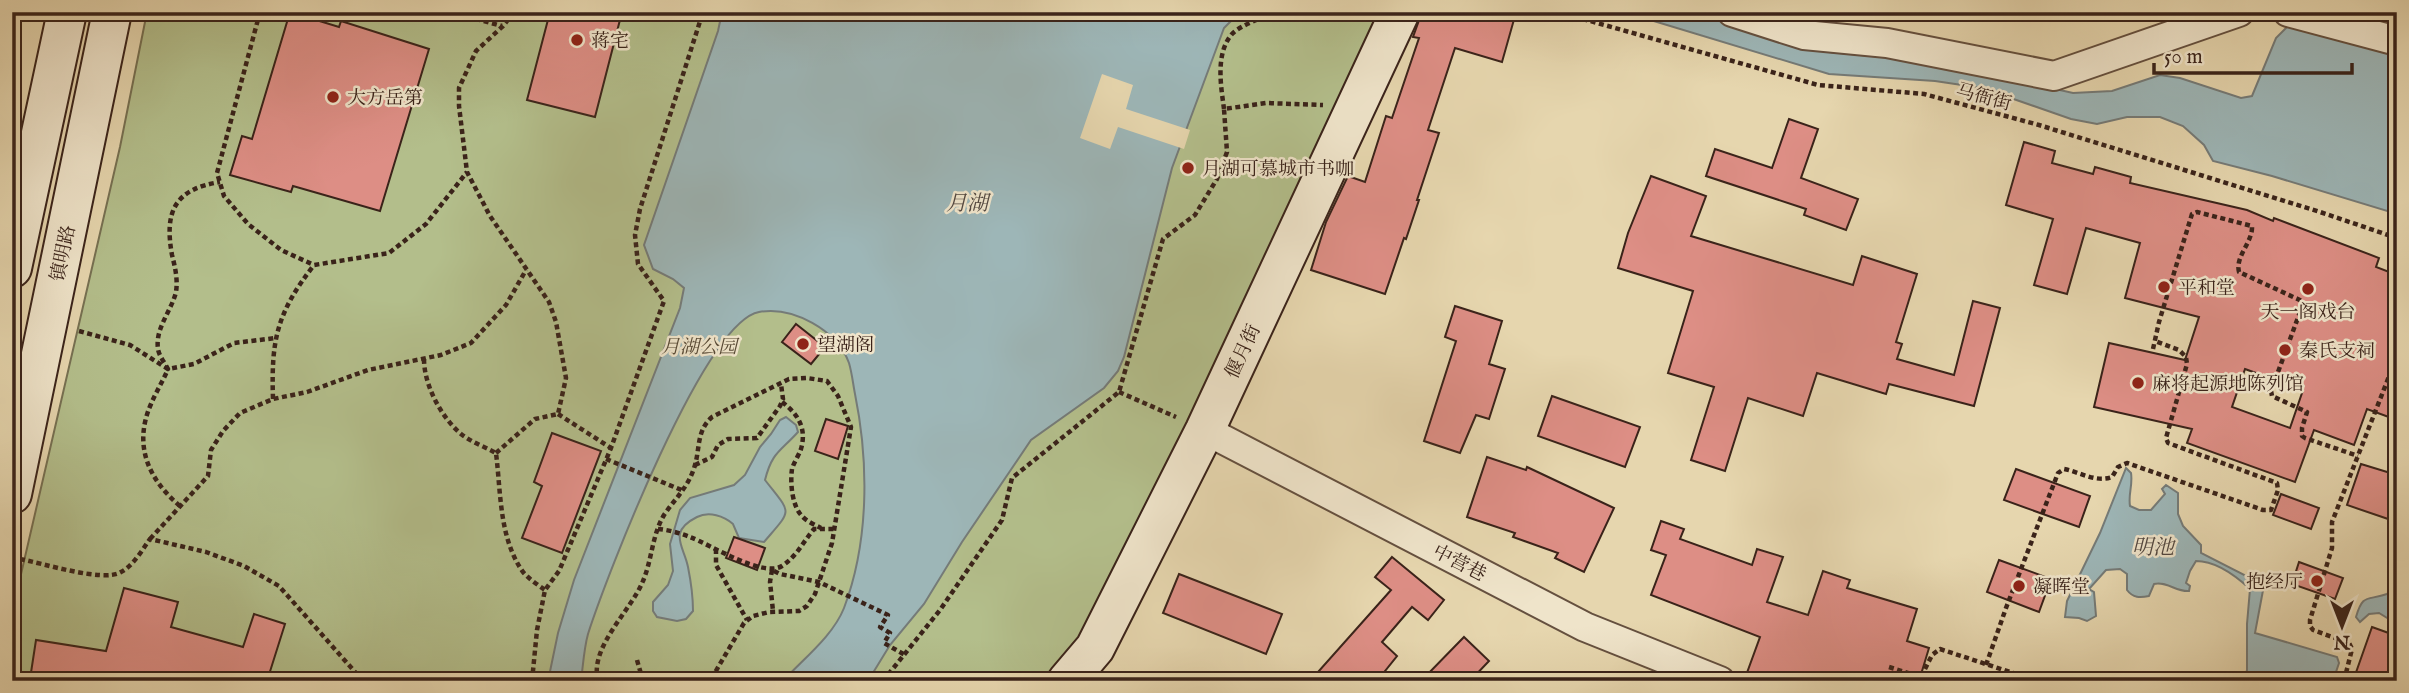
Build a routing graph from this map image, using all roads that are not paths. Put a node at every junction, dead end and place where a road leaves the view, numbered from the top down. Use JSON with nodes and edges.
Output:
{"nodes":[{"id":1,"x":67,"y":12,"type":"edge"},
{"id":2,"x":113,"y":12,"type":"edge"},
{"id":3,"x":1400,"y":12,"type":"edge"},
{"id":4,"x":1732,"y":12,"type":"edge"},
{"id":5,"x":2239,"y":12,"type":"edge"},
{"id":6,"x":2288,"y":12,"type":"edge"},
{"id":7,"x":2397,"y":41,"type":"edge"},
{"id":8,"x":12,"y":268,"type":"edge"},
{"id":9,"x":1191,"y":424,"type":"junction"},
{"id":10,"x":16,"y":454,"type":"edge"},
{"id":11,"x":12,"y":494,"type":"edge"},
{"id":12,"x":1067,"y":681,"type":"edge"},
{"id":13,"x":1720,"y":681,"type":"edge"}],
"edges":[{"from":1,"to":8,"type":"main road"},
{"from":2,"to":10,"type":"main road","name":"镇明路"},
{"from":3,"to":9,"type":"main road","name":"偃月街"},
{"from":4,"to":5,"type":"street"},
{"from":6,"to":7,"type":"street"},
{"from":9,"to":12,"type":"main road","name":"偃月街"},
{"from":9,"to":13,"type":"street","name":"中营巷"},
{"from":10,"to":11,"type":"main road","name":"镇明路"}]}
